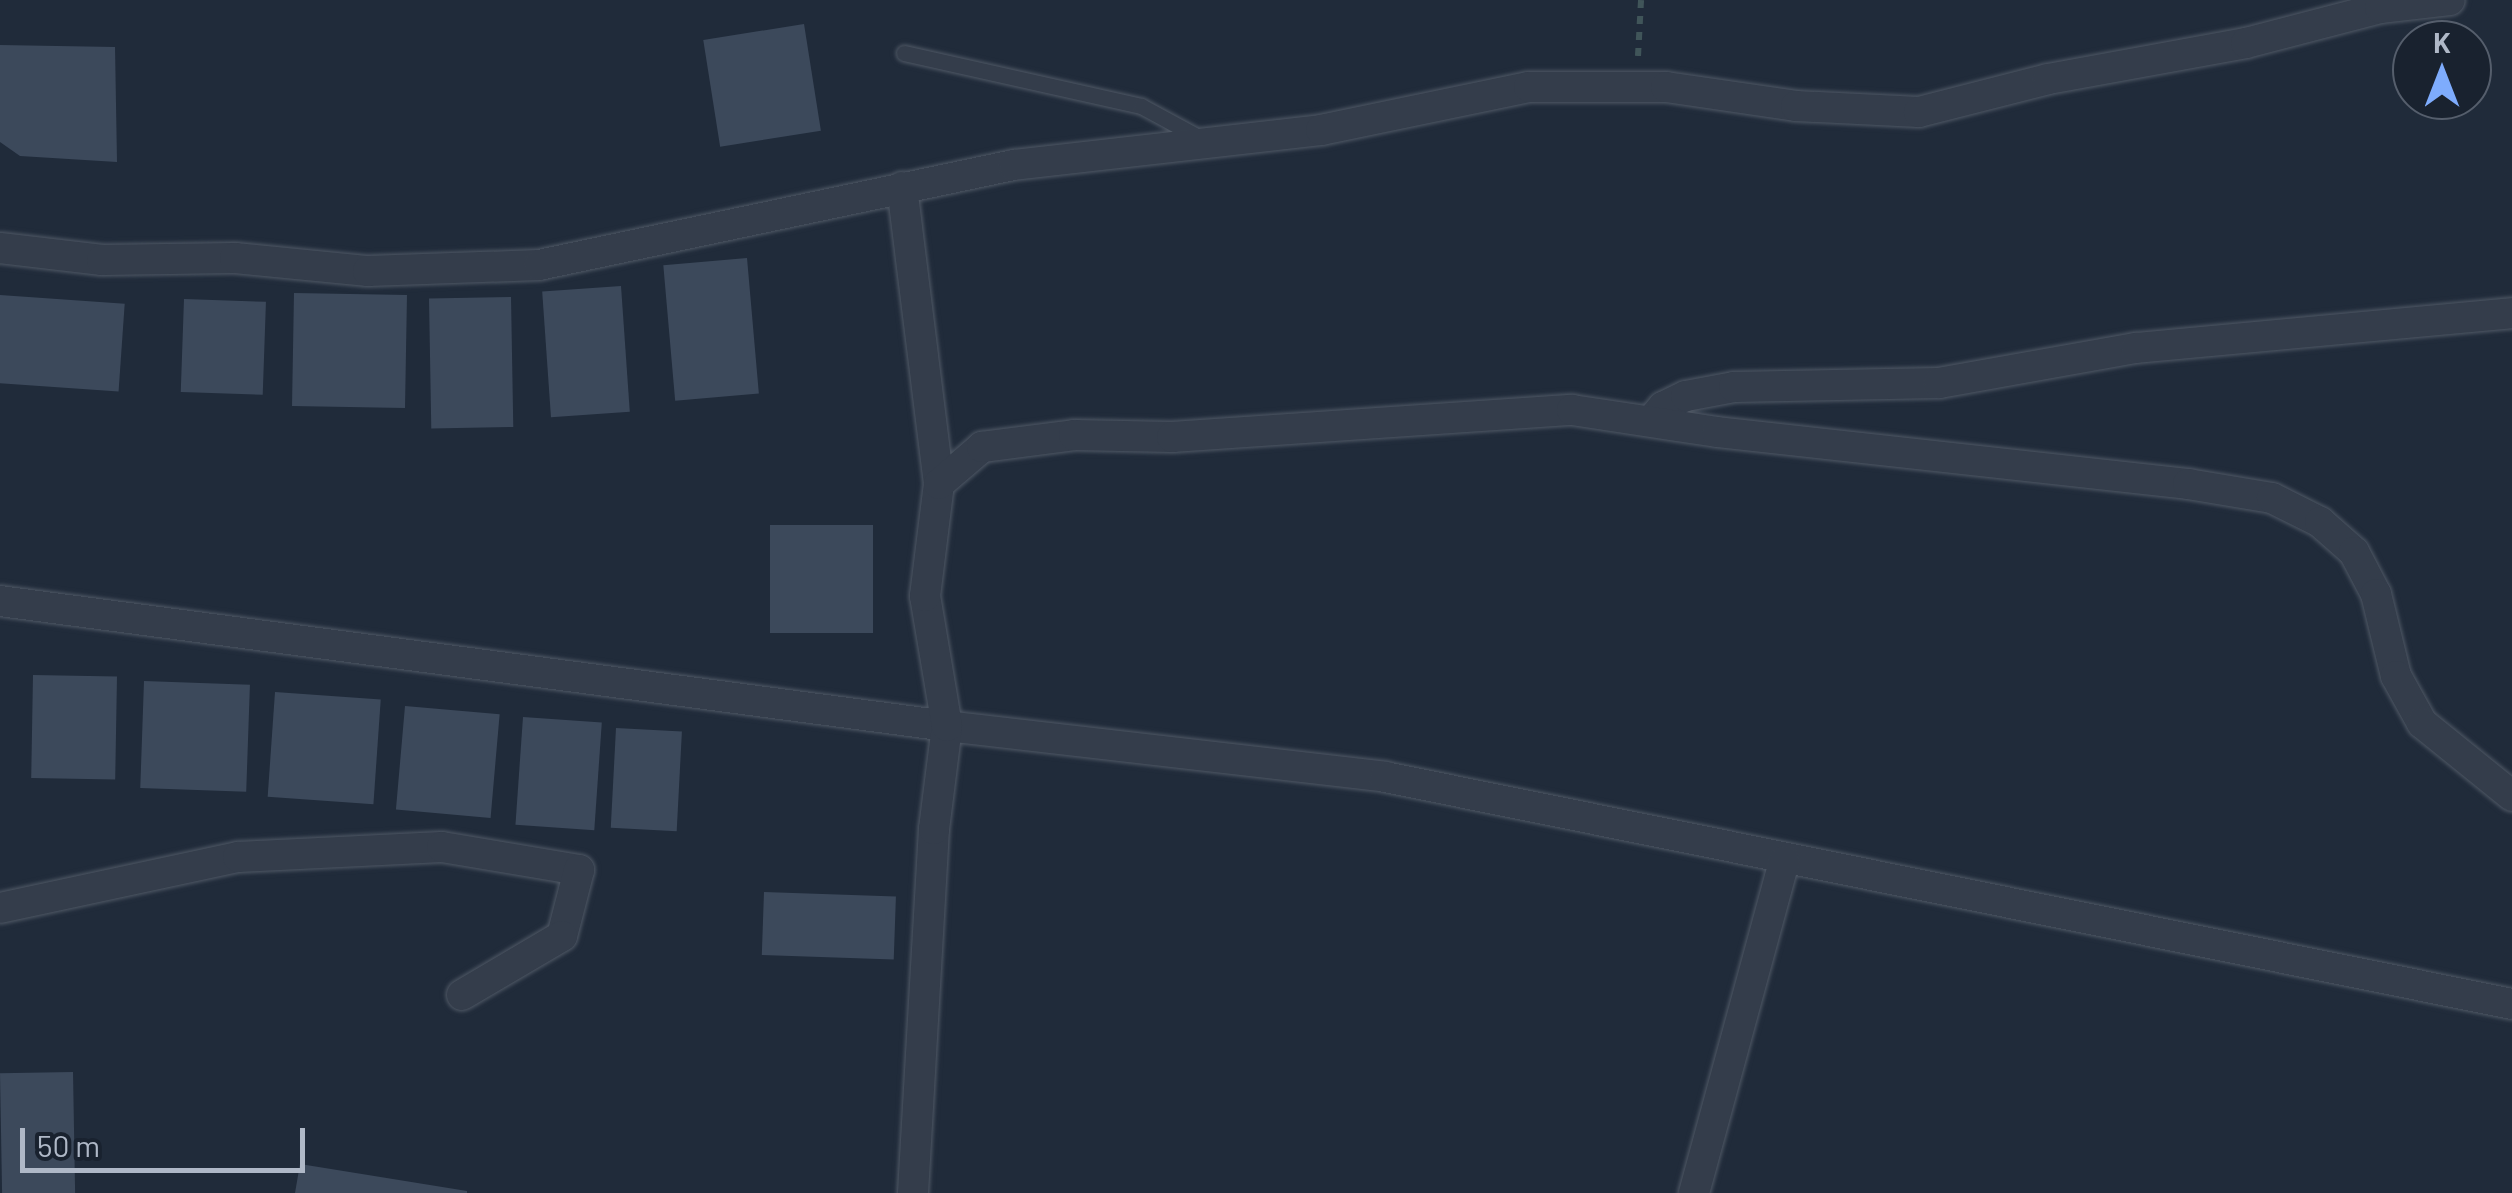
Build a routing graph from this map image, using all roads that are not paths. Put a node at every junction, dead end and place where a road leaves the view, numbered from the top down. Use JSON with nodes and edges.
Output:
{"nodes":[{"id":1,"x":2450,"y":0,"type":"edge"},
{"id":2,"x":904,"y":54,"type":"dead end"},
{"id":3,"x":1210,"y":143,"type":"junction"},
{"id":4,"x":902,"y":187,"type":"junction"},
{"id":5,"x":0,"y":248,"type":"edge"},
{"id":6,"x":2512,"y":313,"type":"edge"},
{"id":7,"x":1652,"y":420,"type":"junction"},
{"id":8,"x":939,"y":484,"type":"junction"},
{"id":9,"x":0,"y":601,"type":"edge"},
{"id":10,"x":948,"y":726,"type":"junction"},
{"id":11,"x":2512,"y":796,"type":"edge"},
{"id":12,"x":1784,"y":861,"type":"junction"},
{"id":13,"x":0,"y":908,"type":"edge"},
{"id":14,"x":462,"y":996,"type":"dead end"},
{"id":15,"x":2512,"y":1004,"type":"edge"},
{"id":16,"x":913,"y":1193,"type":"edge"},
{"id":17,"x":1694,"y":1193,"type":"edge"}],
"edges":[{"from":1,"to":3,"type":"street"},
{"from":2,"to":3,"type":"lane"},
{"from":3,"to":4,"type":"street"},
{"from":4,"to":5,"type":"street"},
{"from":4,"to":8,"type":"street"},
{"from":6,"to":7,"type":"street"},
{"from":7,"to":8,"type":"street"},
{"from":7,"to":11,"type":"street"},
{"from":8,"to":10,"type":"street"},
{"from":9,"to":10,"type":"street"},
{"from":10,"to":12,"type":"street"},
{"from":10,"to":16,"type":"street"},
{"from":12,"to":15,"type":"street"},
{"from":12,"to":17,"type":"street"},
{"from":13,"to":14,"type":"street"}]}
